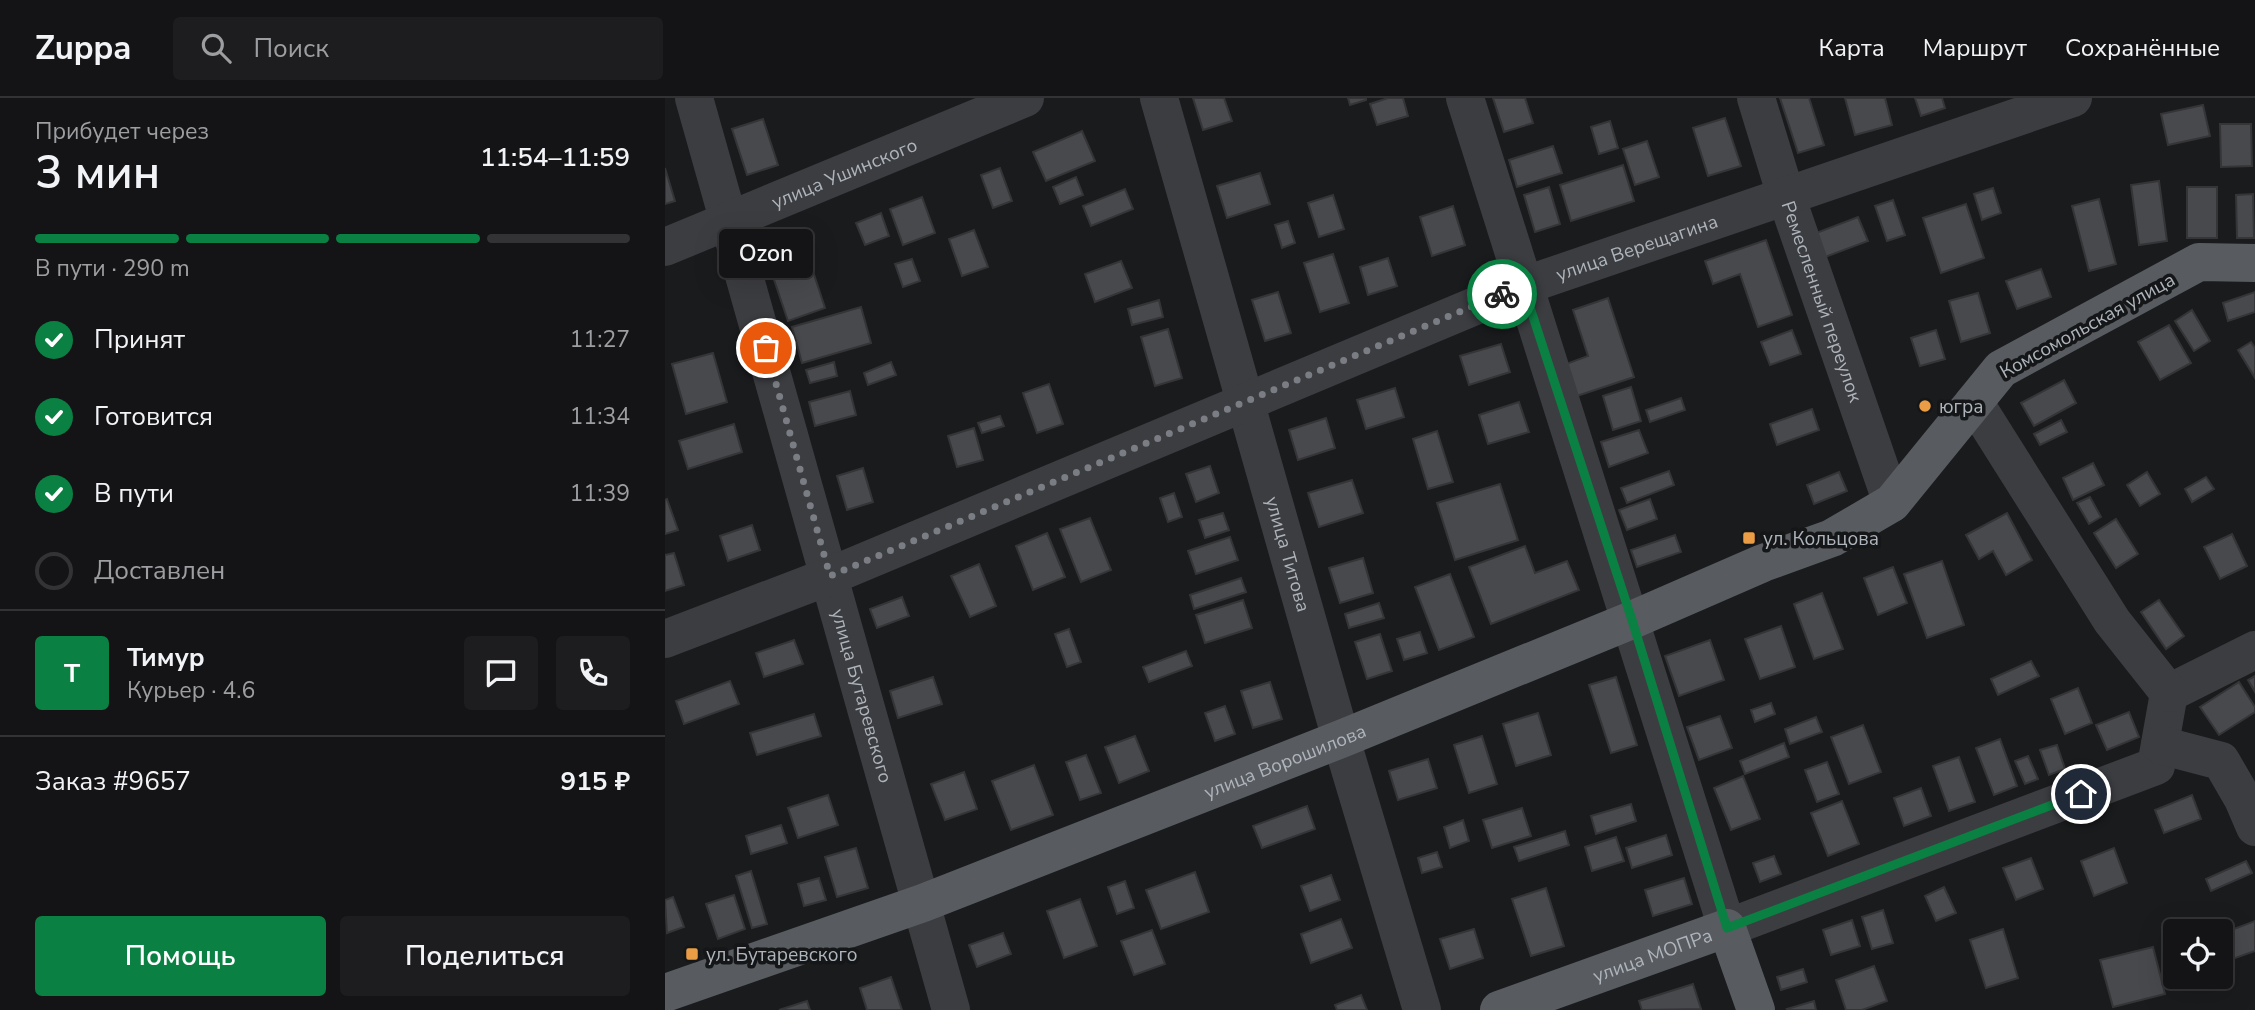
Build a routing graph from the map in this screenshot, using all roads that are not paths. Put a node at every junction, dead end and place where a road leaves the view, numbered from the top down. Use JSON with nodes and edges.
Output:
{"nodes":[{"id":1,"x":694,"y":98,"type":"edge"},
{"id":2,"x":1025,"y":98,"type":"edge"},
{"id":3,"x":1159,"y":98,"type":"edge"},
{"id":4,"x":1465,"y":98,"type":"edge"},
{"id":5,"x":1756,"y":98,"type":"edge"},
{"id":6,"x":2073,"y":98,"type":"edge"},
{"id":7,"x":1786,"y":196,"type":"junction"},
{"id":8,"x":730,"y":221,"type":"junction"},
{"id":9,"x":665,"y":247,"type":"edge"},
{"id":10,"x":2255,"y":263,"type":"edge"},
{"id":11,"x":1523,"y":286,"type":"junction"},
{"id":12,"x":1246,"y":400,"type":"junction"},
{"id":13,"x":1974,"y":402,"type":"junction"},
{"id":14,"x":1892,"y":503,"type":"junction"},
{"id":15,"x":830,"y":576,"type":"junction"},
{"id":16,"x":1632,"y":620,"type":"junction"},
{"id":17,"x":665,"y":639,"type":"edge"},
{"id":18,"x":2255,"y":650,"type":"edge"},
{"id":19,"x":2169,"y":693,"type":"junction"},
{"id":20,"x":1341,"y":739,"type":"junction"},
{"id":21,"x":2160,"y":744,"type":"junction"},
{"id":22,"x":2255,"y":827,"type":"edge"},
{"id":23,"x":923,"y":903,"type":"junction"},
{"id":24,"x":1727,"y":928,"type":"junction"},
{"id":25,"x":665,"y":993,"type":"edge"},
{"id":26,"x":951,"y":1010,"type":"edge"},
{"id":27,"x":1422,"y":1010,"type":"edge"},
{"id":28,"x":1499,"y":1010,"type":"edge"},
{"id":29,"x":1756,"y":1010,"type":"edge"}],
"edges":[{"from":1,"to":8,"type":"street","name":"улица Бутаревского"},
{"from":2,"to":8,"type":"street","name":"улица Ушинского"},
{"from":3,"to":12,"type":"street","name":"улица Титова"},
{"from":4,"to":11,"type":"street"},
{"from":5,"to":7,"type":"street","name":"Ремесленный переулок"},
{"from":6,"to":7,"type":"street","name":"улица Верещагина"},
{"from":7,"to":11,"type":"street","name":"улица Верещагина"},
{"from":7,"to":14,"type":"street","name":"Ремесленный переулок"},
{"from":8,"to":9,"type":"street","name":"улица Ушинского"},
{"from":8,"to":15,"type":"street","name":"улица Бутаревского"},
{"from":10,"to":13,"type":"main road","name":"Комсомольская улица"},
{"from":11,"to":12,"type":"street","name":"улица Верещагина"},
{"from":11,"to":16,"type":"street"},
{"from":12,"to":15,"type":"street","name":"улица Верещагина"},
{"from":12,"to":20,"type":"street","name":"улица Титова"},
{"from":13,"to":14,"type":"main road","name":"Комсомольская улица"},
{"from":13,"to":19,"type":"street"},
{"from":14,"to":16,"type":"main road","name":"улица Ворошилова"},
{"from":15,"to":17,"type":"street","name":"улица Верещагина"},
{"from":15,"to":23,"type":"street","name":"улица Бутаревского"},
{"from":16,"to":20,"type":"main road","name":"улица Ворошилова"},
{"from":16,"to":24,"type":"street"},
{"from":18,"to":19,"type":"street"},
{"from":19,"to":21,"type":"street","name":"улица МОПРа"},
{"from":20,"to":23,"type":"main road","name":"улица Ворошилова"},
{"from":20,"to":27,"type":"street","name":"улица Титова"},
{"from":21,"to":22,"type":"street"},
{"from":21,"to":24,"type":"street","name":"улица МОПРа"},
{"from":23,"to":25,"type":"main road","name":"улица Ворошилова"},
{"from":23,"to":26,"type":"street","name":"улица Бутаревского"},
{"from":24,"to":28,"type":"main road","name":"улица МОПРа"},
{"from":24,"to":29,"type":"main road"}]}
